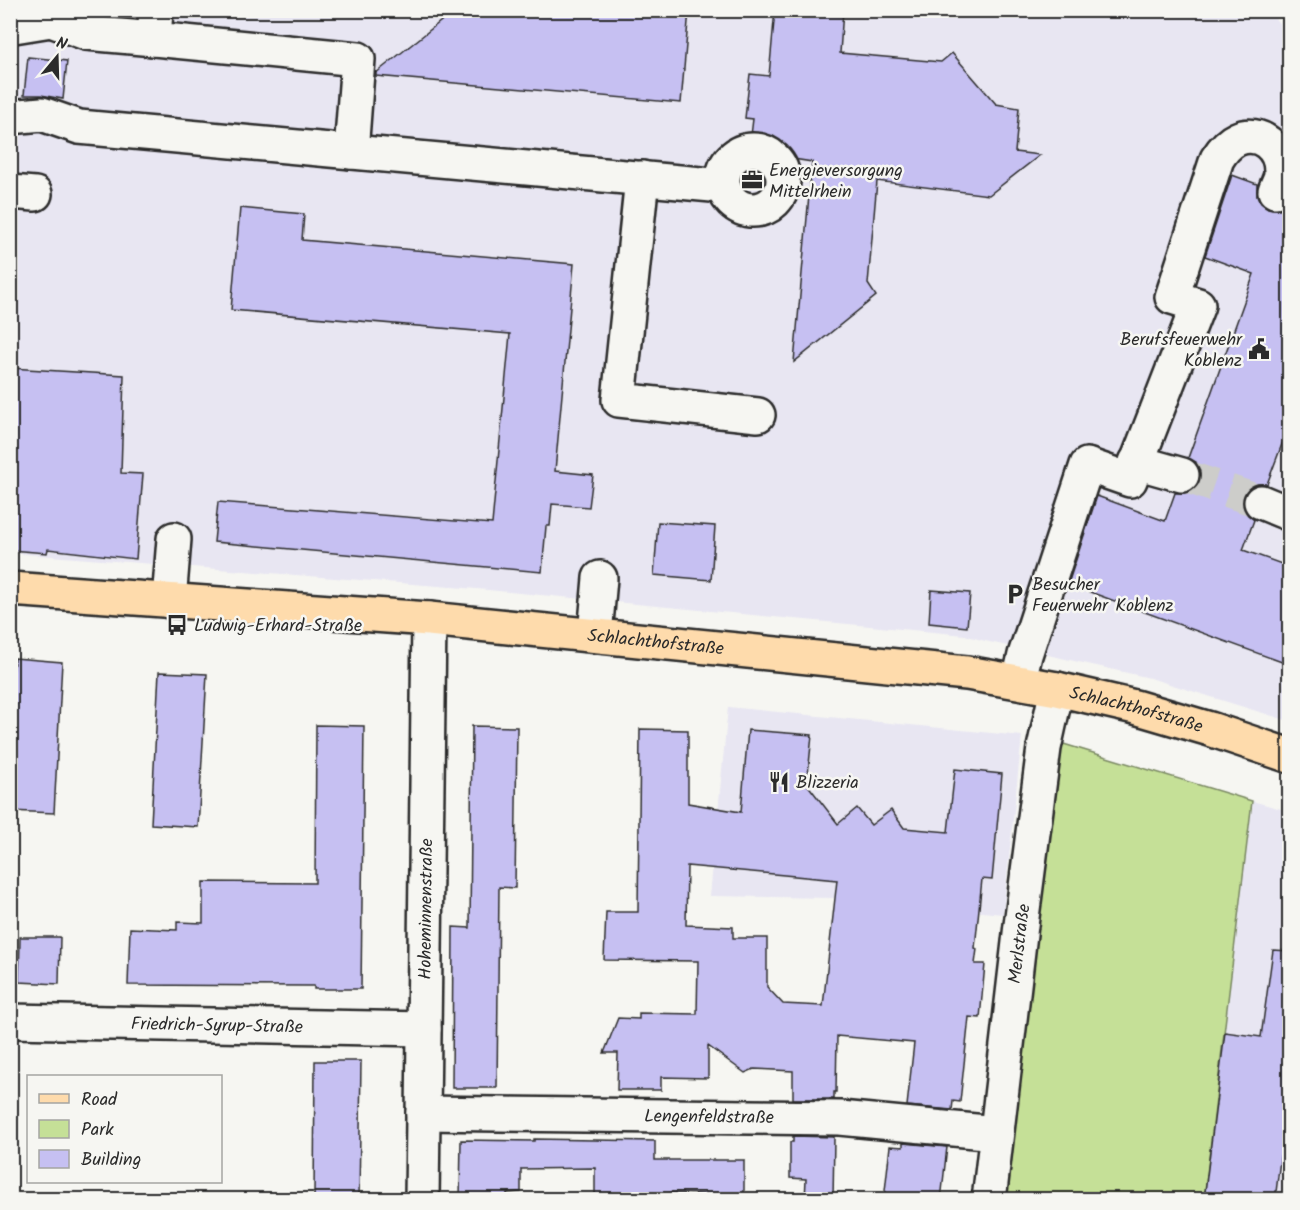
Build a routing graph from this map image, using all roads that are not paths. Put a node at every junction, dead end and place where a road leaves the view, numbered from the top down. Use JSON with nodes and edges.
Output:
{"nodes":[{"id":1,"x":155,"y":25,"type":"edge"},
{"id":2,"x":12,"y":26,"type":"edge"},
{"id":3,"x":10,"y":119,"type":"edge"},
{"id":4,"x":351,"y":152,"type":"junction"},
{"id":5,"x":642,"y":178,"type":"junction"},
{"id":6,"x":723,"y":186,"type":"dead end"},
{"id":7,"x":1275,"y":191,"type":"dead end"},
{"id":8,"x":758,"y":415,"type":"dead end"},
{"id":9,"x":1136,"y":462,"type":"junction"},
{"id":10,"x":1182,"y":475,"type":"tunnel mouth"},
{"id":11,"x":174,"y":539,"type":"dead end"},
{"id":12,"x":600,"y":578,"type":"dead end"},
{"id":13,"x":10,"y":590,"type":"edge"},
{"id":14,"x":169,"y":601,"type":"junction"},
{"id":15,"x":429,"y":619,"type":"junction"},
{"id":16,"x":595,"y":635,"type":"junction"},
{"id":17,"x":1019,"y":681,"type":"junction"},
{"id":18,"x":1057,"y":688,"type":"junction"},
{"id":19,"x":1290,"y":756,"type":"edge"},
{"id":20,"x":10,"y":1021,"type":"edge"},
{"id":21,"x":424,"y":1029,"type":"junction"},
{"id":22,"x":423,"y":1113,"type":"junction"},
{"id":23,"x":996,"y":1133,"type":"junction"},
{"id":24,"x":422,"y":1200,"type":"edge"},
{"id":25,"x":989,"y":1200,"type":"edge"}],
"edges":[{"from":1,"to":2,"type":"street"},
{"from":1,"to":4,"type":"street"},
{"from":3,"to":4,"type":"street"},
{"from":4,"to":5,"type":"street"},
{"from":5,"to":6,"type":"street"},
{"from":5,"to":8,"type":"street"},
{"from":7,"to":9,"type":"street"},
{"from":9,"to":10,"type":"street"},
{"from":9,"to":17,"type":"street"},
{"from":11,"to":14,"type":"street"},
{"from":12,"to":16,"type":"street"},
{"from":13,"to":14,"type":"main road","name":"Schlachthofstraße"},
{"from":14,"to":15,"type":"main road","name":"Schlachthofstraße"},
{"from":15,"to":16,"type":"main road","name":"Schlachthofstraße"},
{"from":15,"to":21,"type":"street","name":"Hoheminnenstraße"},
{"from":16,"to":17,"type":"main road","name":"Schlachthofstraße"},
{"from":17,"to":18,"type":"main road","name":"Schlachthofstraße"},
{"from":18,"to":19,"type":"main road","name":"Schlachthofstraße"},
{"from":18,"to":23,"type":"street","name":"Merlstraße"},
{"from":20,"to":21,"type":"street","name":"Friedrich-Syrup-Straße"},
{"from":21,"to":22,"type":"street","name":"Hoheminnenstraße"},
{"from":22,"to":23,"type":"street","name":"Lengenfeldstraße"},
{"from":22,"to":24,"type":"street","name":"Hoheminnenstraße"},
{"from":23,"to":25,"type":"street","name":"Merlstraße"}]}
